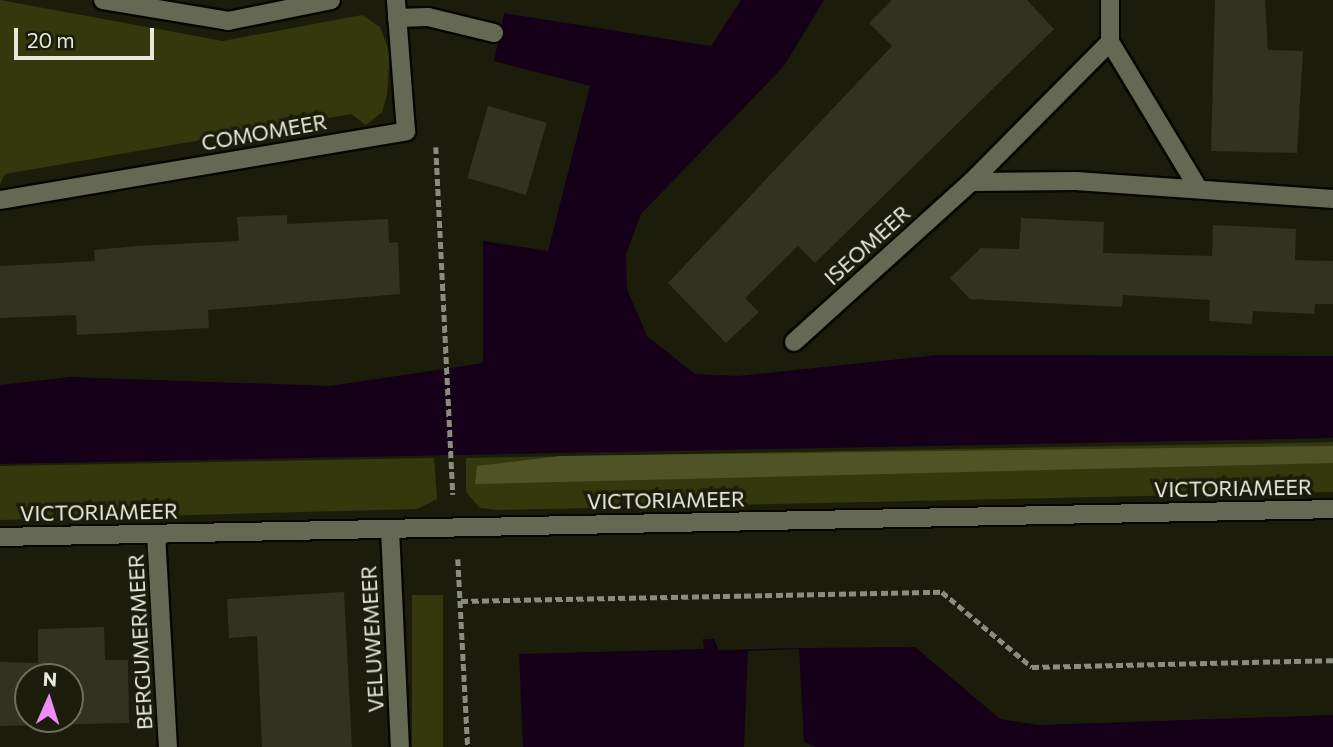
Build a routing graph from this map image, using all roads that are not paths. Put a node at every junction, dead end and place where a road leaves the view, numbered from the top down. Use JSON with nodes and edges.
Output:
{"nodes":[{"id":1,"x":103,"y":0,"type":"edge"},
{"id":2,"x":331,"y":0,"type":"edge"},
{"id":3,"x":1110,"y":0,"type":"edge"},
{"id":4,"x":397,"y":9,"type":"edge"},
{"id":5,"x":494,"y":33,"type":"dead end"},
{"id":6,"x":1110,"y":42,"type":"junction"},
{"id":7,"x":971,"y":182,"type":"junction"},
{"id":8,"x":1198,"y":188,"type":"junction"},
{"id":9,"x":1333,"y":199,"type":"edge"},
{"id":10,"x":0,"y":200,"type":"edge"},
{"id":11,"x":794,"y":342,"type":"dead end"},
{"id":12,"x":1333,"y":509,"type":"edge"},
{"id":13,"x":390,"y":529,"type":"junction"},
{"id":14,"x":156,"y":534,"type":"junction"},
{"id":15,"x":0,"y":537,"type":"edge"},
{"id":16,"x":168,"y":747,"type":"edge"},
{"id":17,"x":401,"y":747,"type":"edge"}],
"edges":[{"from":1,"to":2,"type":"street"},
{"from":3,"to":6,"type":"street"},
{"from":4,"to":5,"type":"street"},
{"from":4,"to":10,"type":"street","name":"COMOMEER"},
{"from":6,"to":7,"type":"street","name":"ISEOMEER"},
{"from":6,"to":8,"type":"street"},
{"from":7,"to":8,"type":"street"},
{"from":7,"to":11,"type":"street","name":"ISEOMEER"},
{"from":8,"to":9,"type":"street"},
{"from":12,"to":13,"type":"street","name":"VICTORIAMEER"},
{"from":13,"to":14,"type":"street","name":"VICTORIAMEER"},
{"from":13,"to":17,"type":"street","name":"VELUWEMEER"},
{"from":14,"to":15,"type":"street","name":"VICTORIAMEER"},
{"from":14,"to":16,"type":"street","name":"BERGUMERMEER"}]}
